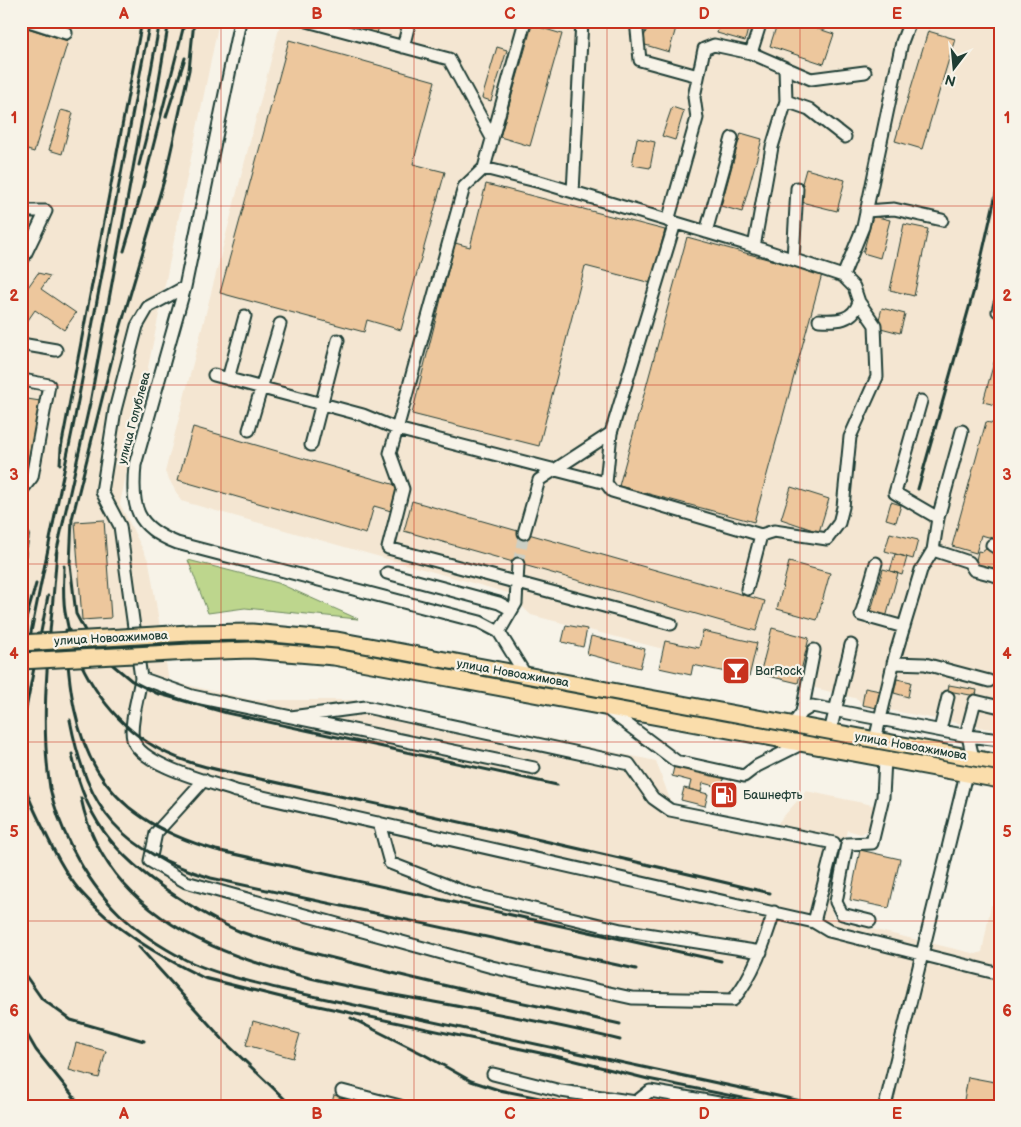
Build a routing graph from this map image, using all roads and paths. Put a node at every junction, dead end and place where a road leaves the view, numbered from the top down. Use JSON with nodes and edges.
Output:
{"nodes":[{"id":1,"x":29,"y":21,"type":"edge"},
{"id":2,"x":240,"y":21,"type":"edge"},
{"id":3,"x":307,"y":21,"type":"edge"},
{"id":4,"x":407,"y":21,"type":"edge"},
{"id":5,"x":525,"y":21,"type":"edge"},
{"id":6,"x":582,"y":21,"type":"edge"},
{"id":7,"x":636,"y":21,"type":"edge"},
{"id":8,"x":761,"y":21,"type":"edge"},
{"id":9,"x":910,"y":21,"type":"edge"},
{"id":10,"x":66,"y":33,"type":"dead end"},
{"id":11,"x":403,"y":47,"type":"junction"},
{"id":12,"x":752,"y":53,"type":"junction"},
{"id":13,"x":786,"y":68,"type":"junction"},
{"id":14,"x":865,"y":72,"type":"dead end"},
{"id":15,"x":698,"y":76,"type":"junction"},
{"id":16,"x":786,"y":101,"type":"junction"},
{"id":17,"x":844,"y":137,"type":"dead end"},
{"id":18,"x":492,"y":138,"type":"junction"},
{"id":19,"x":732,"y":138,"type":"dead end"},
{"id":20,"x":484,"y":168,"type":"junction"},
{"id":21,"x":797,"y":188,"type":"dead end"},
{"id":22,"x":573,"y":192,"type":"junction"},
{"id":23,"x":21,"y":211,"type":"edge"},
{"id":24,"x":866,"y":211,"type":"junction"},
{"id":25,"x":942,"y":220,"type":"dead end"},
{"id":26,"x":672,"y":222,"type":"junction"},
{"id":27,"x":706,"y":232,"type":"junction"},
{"id":28,"x":754,"y":246,"type":"junction"},
{"id":29,"x":794,"y":259,"type":"junction"},
{"id":30,"x":21,"y":263,"type":"edge"},
{"id":31,"x":843,"y":276,"type":"junction"},
{"id":32,"x":185,"y":287,"type":"junction"},
{"id":33,"x":859,"y":302,"type":"junction"},
{"id":34,"x":1000,"y":304,"type":"edge"},
{"id":35,"x":1000,"y":312,"type":"edge"},
{"id":36,"x":245,"y":316,"type":"dead end"},
{"id":37,"x":819,"y":320,"type":"dead end"},
{"id":38,"x":280,"y":324,"type":"dead end"},
{"id":39,"x":338,"y":340,"type":"dead end"},
{"id":40,"x":21,"y":344,"type":"edge"},
{"id":41,"x":56,"y":350,"type":"dead end"},
{"id":42,"x":214,"y":375,"type":"dead end"},
{"id":43,"x":228,"y":379,"type":"junction"},
{"id":44,"x":22,"y":380,"type":"dead end"},
{"id":45,"x":260,"y":388,"type":"junction"},
{"id":46,"x":921,"y":401,"type":"dead end"},
{"id":47,"x":321,"y":404,"type":"junction"},
{"id":48,"x":397,"y":429,"type":"junction"},
{"id":49,"x":249,"y":430,"type":"dead end"},
{"id":50,"x":962,"y":432,"type":"dead end"},
{"id":51,"x":611,"y":433,"type":"junction"},
{"id":52,"x":311,"y":445,"type":"dead end"},
{"id":53,"x":555,"y":469,"type":"junction"},
{"id":54,"x":606,"y":483,"type":"junction"},
{"id":55,"x":21,"y":491,"type":"edge"},
{"id":56,"x":938,"y":518,"type":"junction"},
{"id":57,"x":524,"y":533,"type":"tunnel mouth"},
{"id":58,"x":762,"y":535,"type":"junction"},
{"id":59,"x":933,"y":550,"type":"junction"},
{"id":60,"x":876,"y":563,"type":"dead end"},
{"id":61,"x":518,"y":564,"type":"tunnel mouth"},
{"id":62,"x":1000,"y":571,"type":"edge"},
{"id":63,"x":387,"y":573,"type":"dead end"},
{"id":64,"x":516,"y":582,"type":"junction"},
{"id":65,"x":747,"y":590,"type":"dead end"},
{"id":66,"x":512,"y":610,"type":"junction"},
{"id":67,"x":671,"y":624,"type":"dead end"},
{"id":68,"x":904,"y":627,"type":"junction"},
{"id":69,"x":499,"y":632,"type":"junction"},
{"id":70,"x":21,"y":643,"type":"edge"},
{"id":71,"x":850,"y":645,"type":"dead end"},
{"id":72,"x":814,"y":650,"type":"dead end"},
{"id":73,"x":21,"y":661,"type":"edge"},
{"id":74,"x":893,"y":663,"type":"junction"},
{"id":75,"x":526,"y":676,"type":"junction"},
{"id":76,"x":141,"y":678,"type":"junction"},
{"id":77,"x":989,"y":681,"type":"dead end"},
{"id":78,"x":948,"y":696,"type":"dead end"},
{"id":79,"x":604,"y":707,"type":"junction"},
{"id":80,"x":1000,"y":707,"type":"edge"},
{"id":81,"x":835,"y":708,"type":"junction"},
{"id":82,"x":802,"y":712,"type":"junction"},
{"id":83,"x":291,"y":717,"type":"junction"},
{"id":84,"x":880,"y":719,"type":"junction"},
{"id":85,"x":793,"y":725,"type":"junction"},
{"id":86,"x":940,"y":730,"type":"junction"},
{"id":87,"x":830,"y":732,"type":"junction"},
{"id":88,"x":967,"y":735,"type":"junction"},
{"id":89,"x":875,"y":740,"type":"junction"},
{"id":90,"x":1000,"y":740,"type":"edge"},
{"id":91,"x":801,"y":744,"type":"junction"},
{"id":92,"x":973,"y":758,"type":"junction"},
{"id":93,"x":885,"y":759,"type":"junction"},
{"id":94,"x":1000,"y":763,"type":"edge"},
{"id":95,"x":534,"y":768,"type":"dead end"},
{"id":96,"x":966,"y":774,"type":"junction"},
{"id":97,"x":204,"y":780,"type":"junction"},
{"id":98,"x":1000,"y":780,"type":"edge"},
{"id":99,"x":379,"y":823,"type":"junction"},
{"id":100,"x":774,"y":912,"type":"junction"},
{"id":101,"x":870,"y":921,"type":"dead end"},
{"id":102,"x":814,"y":922,"type":"junction"},
{"id":103,"x":762,"y":952,"type":"junction"},
{"id":104,"x":921,"y":955,"type":"junction"},
{"id":105,"x":1000,"y":974,"type":"edge"},
{"id":106,"x":492,"y":1074,"type":"dead end"},
{"id":107,"x":342,"y":1091,"type":"dead end"},
{"id":108,"x":890,"y":1105,"type":"edge"},
{"id":109,"x":400,"y":1106,"type":"edge"},
{"id":110,"x":736,"y":1106,"type":"edge"}],
"edges":[{"from":1,"to":10,"type":"street"},
{"from":2,"to":32,"type":"street","name":"улица Голублева"},
{"from":3,"to":11,"type":"street"},
{"from":4,"to":11,"type":"street"},
{"from":5,"to":18,"type":"street"},
{"from":6,"to":22,"type":"street"},
{"from":7,"to":15,"type":"street"},
{"from":8,"to":12,"type":"street"},
{"from":9,"to":24,"type":"street"},
{"from":11,"to":18,"type":"street"},
{"from":12,"to":13,"type":"street"},
{"from":12,"to":15,"type":"street"},
{"from":13,"to":14,"type":"street"},
{"from":13,"to":16,"type":"street"},
{"from":15,"to":26,"type":"street"},
{"from":16,"to":17,"type":"street"},
{"from":16,"to":28,"type":"street"},
{"from":18,"to":20,"type":"street"},
{"from":19,"to":27,"type":"street"},
{"from":20,"to":22,"type":"street"},
{"from":20,"to":48,"type":"street"},
{"from":21,"to":29,"type":"street"},
{"from":22,"to":26,"type":"street"},
{"from":23,"to":30,"type":"street"},
{"from":24,"to":25,"type":"street"},
{"from":24,"to":31,"type":"street"},
{"from":26,"to":27,"type":"street"},
{"from":26,"to":51,"type":"street"},
{"from":27,"to":28,"type":"street"},
{"from":28,"to":29,"type":"street"},
{"from":29,"to":31,"type":"street"},
{"from":31,"to":33,"type":"street"},
{"from":32,"to":69,"type":"street","name":"улица Голублева"},
{"from":32,"to":76,"type":"street"},
{"from":33,"to":37,"type":"street"},
{"from":33,"to":58,"type":"street"},
{"from":34,"to":35,"type":"street"},
{"from":36,"to":43,"type":"street"},
{"from":38,"to":45,"type":"street"},
{"from":39,"to":47,"type":"street"},
{"from":40,"to":41,"type":"street"},
{"from":42,"to":43,"type":"street"},
{"from":43,"to":45,"type":"street"},
{"from":44,"to":55,"type":"street"},
{"from":45,"to":47,"type":"street"},
{"from":45,"to":49,"type":"street"},
{"from":46,"to":56,"type":"street"},
{"from":47,"to":48,"type":"street"},
{"from":47,"to":52,"type":"street"},
{"from":48,"to":53,"type":"street"},
{"from":48,"to":64,"type":"street"},
{"from":50,"to":56,"type":"street"},
{"from":51,"to":53,"type":"street"},
{"from":51,"to":54,"type":"street"},
{"from":53,"to":54,"type":"street"},
{"from":53,"to":57,"type":"street"},
{"from":54,"to":58,"type":"street"},
{"from":56,"to":59,"type":"street"},
{"from":58,"to":65,"type":"street"},
{"from":59,"to":62,"type":"street"},
{"from":59,"to":68,"type":"street"},
{"from":60,"to":68,"type":"street"},
{"from":61,"to":64,"type":"street"},
{"from":63,"to":66,"type":"street"},
{"from":64,"to":66,"type":"street"},
{"from":64,"to":67,"type":"street"},
{"from":66,"to":69,"type":"street"},
{"from":68,"to":74,"type":"street"},
{"from":69,"to":75,"type":"street"},
{"from":70,"to":75,"type":"main road","name":"улица Новоажимова","bridge":true},
{"from":71,"to":81,"type":"street"},
{"from":72,"to":82,"type":"street"},
{"from":73,"to":79,"type":"main road","name":"улица Новоажимова","bridge":true},
{"from":74,"to":77,"type":"street"},
{"from":74,"to":84,"type":"street"},
{"from":75,"to":85,"type":"main road","name":"улица Новоажимова"},
{"from":76,"to":83,"type":"street"},
{"from":76,"to":97,"type":"street"},
{"from":78,"to":86,"type":"street"},
{"from":79,"to":91,"type":"main road","name":"улица Новоажимова"},
{"from":79,"to":91,"type":"street"},
{"from":80,"to":88,"type":"street"},
{"from":81,"to":82,"type":"street"},
{"from":81,"to":84,"type":"street"},
{"from":81,"to":87,"type":"street"},
{"from":82,"to":85,"type":"street"},
{"from":83,"to":95,"type":"street"},
{"from":83,"to":102,"type":"street"},
{"from":84,"to":86,"type":"street"},
{"from":84,"to":89,"type":"street"},
{"from":85,"to":87,"type":"main road","name":"улица Новоажимова"},
{"from":86,"to":88,"type":"street"},
{"from":87,"to":89,"type":"main road","name":"улица Новоажимова"},
{"from":88,"to":90,"type":"street"},
{"from":88,"to":92,"type":"street"},
{"from":89,"to":92,"type":"main road","name":"улица Новоажимова"},
{"from":91,"to":93,"type":"main road","name":"улица Новоажимова"},
{"from":92,"to":94,"type":"main road","name":"улица Новоажимова"},
{"from":93,"to":96,"type":"main road","name":"улица Новоажимова"},
{"from":93,"to":101,"type":"street"},
{"from":96,"to":98,"type":"main road","name":"улица Новоажимова"},
{"from":96,"to":104,"type":"street"},
{"from":97,"to":99,"type":"street"},
{"from":97,"to":103,"type":"street"},
{"from":99,"to":100,"type":"street"},
{"from":99,"to":103,"type":"street"},
{"from":100,"to":102,"type":"street"},
{"from":100,"to":103,"type":"street"},
{"from":102,"to":104,"type":"street"},
{"from":104,"to":105,"type":"street"},
{"from":104,"to":108,"type":"street"},
{"from":106,"to":110,"type":"street"},
{"from":107,"to":109,"type":"street"}]}
